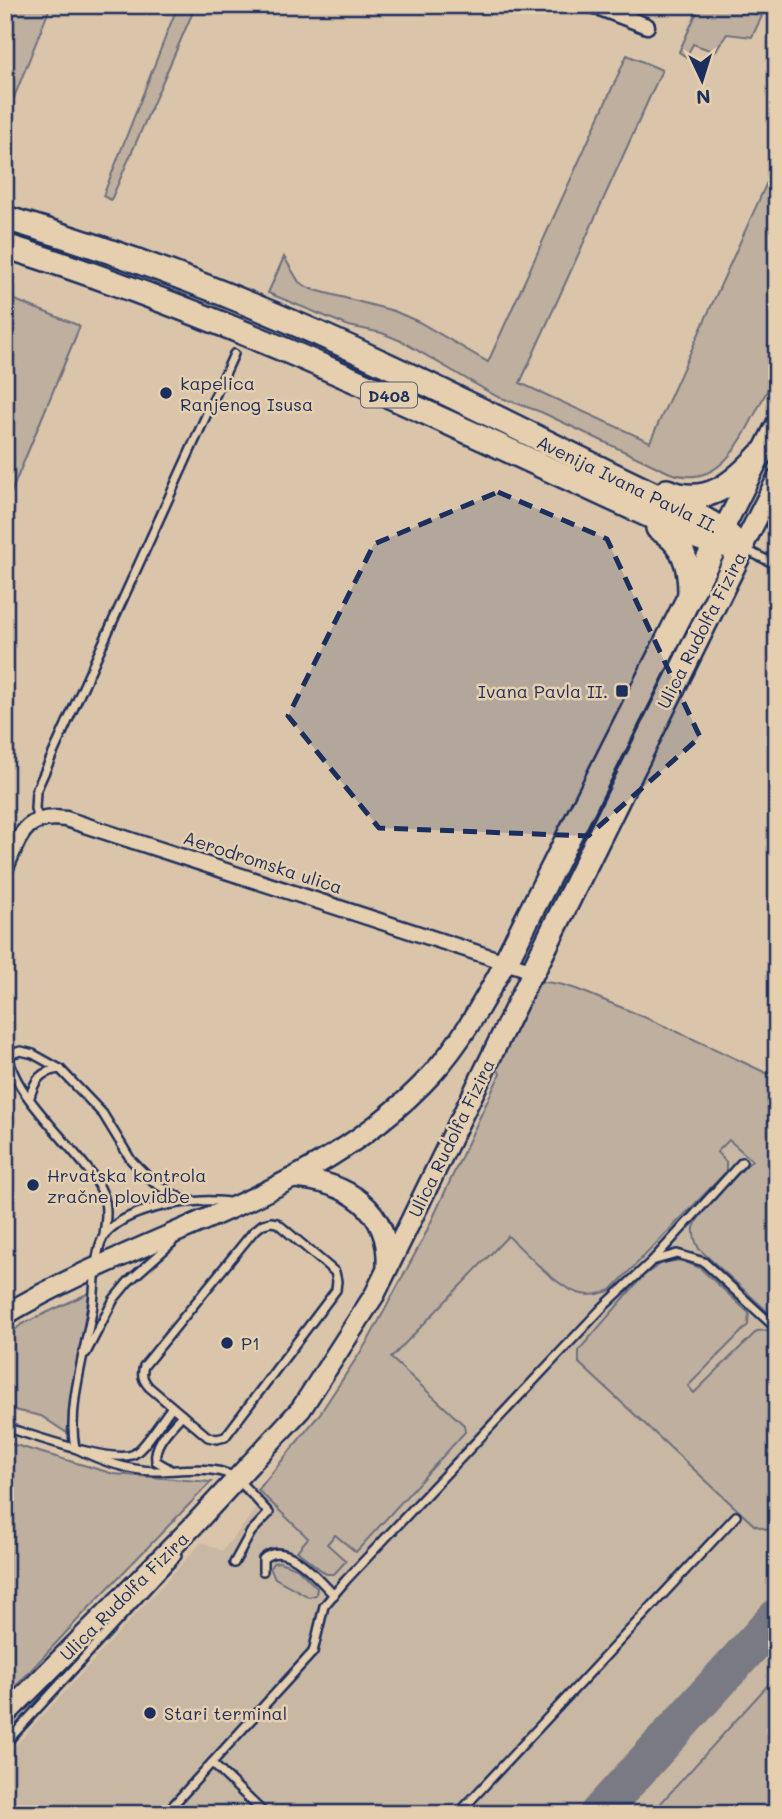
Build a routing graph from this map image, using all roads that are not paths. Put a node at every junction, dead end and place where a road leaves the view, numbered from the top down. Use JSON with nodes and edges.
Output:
{"nodes":[{"id":1,"x":592,"y":5,"type":"edge"},
{"id":2,"x":647,"y":26,"type":"dead end"},
{"id":3,"x":5,"y":218,"type":"edge"},
{"id":4,"x":5,"y":246,"type":"edge"},
{"id":5,"x":234,"y":354,"type":"dead end"},
{"id":6,"x":777,"y":423,"type":"edge"},
{"id":7,"x":761,"y":455,"type":"junction"},
{"id":8,"x":614,"y":476,"type":"junction"},
{"id":9,"x":777,"y":479,"type":"edge"},
{"id":10,"x":618,"y":501,"type":"junction"},
{"id":11,"x":720,"y":537,"type":"junction"},
{"id":12,"x":742,"y":548,"type":"junction"},
{"id":13,"x":777,"y":565,"type":"edge"},
{"id":14,"x":690,"y":597,"type":"junction"},
{"id":15,"x":39,"y":819,"type":"junction"},
{"id":16,"x":5,"y":870,"type":"edge"},
{"id":17,"x":506,"y":961,"type":"junction"},
{"id":18,"x":533,"y":971,"type":"junction"},
{"id":19,"x":8,"y":1053,"type":"edge"},
{"id":20,"x":61,"y":1069,"type":"junction"},
{"id":21,"x":30,"y":1097,"type":"junction"},
{"id":22,"x":742,"y":1163,"type":"dead end"},
{"id":23,"x":294,"y":1178,"type":"junction"},
{"id":24,"x":187,"y":1202,"type":"junction"},
{"id":25,"x":238,"y":1204,"type":"junction"},
{"id":26,"x":194,"y":1224,"type":"junction"},
{"id":27,"x":104,"y":1235,"type":"junction"},
{"id":28,"x":652,"y":1261,"type":"junction"},
{"id":29,"x":387,"y":1267,"type":"junction"},
{"id":30,"x":97,"y":1268,"type":"junction"},
{"id":31,"x":5,"y":1315,"type":"edge"},
{"id":32,"x":777,"y":1329,"type":"edge"},
{"id":33,"x":82,"y":1362,"type":"junction"},
{"id":34,"x":172,"y":1407,"type":"junction"},
{"id":35,"x":181,"y":1415,"type":"junction"},
{"id":36,"x":5,"y":1427,"type":"edge"},
{"id":37,"x":75,"y":1448,"type":"junction"},
{"id":38,"x":176,"y":1469,"type":"junction"},
{"id":39,"x":235,"y":1480,"type":"junction"},
{"id":40,"x":207,"y":1511,"type":"junction"},
{"id":41,"x":736,"y":1516,"type":"dead end"},
{"id":42,"x":234,"y":1563,"type":"dead end"},
{"id":43,"x":263,"y":1572,"type":"dead end"},
{"id":44,"x":334,"y":1595,"type":"junction"},
{"id":45,"x":5,"y":1715,"type":"edge"},
{"id":46,"x":5,"y":1744,"type":"edge"},
{"id":47,"x":212,"y":1763,"type":"junction"},
{"id":48,"x":165,"y":1814,"type":"edge"},
{"id":49,"x":265,"y":1814,"type":"edge"},
{"id":50,"x":458,"y":1814,"type":"edge"}],
"edges":[{"from":1,"to":2,"type":"street"},
{"from":3,"to":8,"type":"main road","name":"Avenija Ivana Pavla II.","number":"D408"},
{"from":4,"to":10,"type":"main road","name":"Avenija Ivana Pavla II.","number":"D408"},
{"from":5,"to":15,"type":"lane"},
{"from":6,"to":7,"type":"street","name":"Ulica Rudolfa Fizira"},
{"from":7,"to":8,"type":"main road"},
{"from":7,"to":11,"type":"street","name":"Ulica Rudolfa Fizira"},
{"from":8,"to":11,"type":"main road","name":"Avenija Ivana Pavla II.","number":"D408"},
{"from":9,"to":12,"type":"street","name":"Ulica Rudolfa Fizira"},
{"from":10,"to":11,"type":"main road","name":"Avenija Ivana Pavla II.","number":"D408"},
{"from":10,"to":14,"type":"main road"},
{"from":11,"to":12,"type":"main road","name":"Avenija Ivana Pavla II.","number":"D408"},
{"from":11,"to":14,"type":"main road","name":"Ulica Rudolfa Fizira"},
{"from":12,"to":13,"type":"lane"},
{"from":12,"to":18,"type":"main road","name":"Ulica Rudolfa Fizira"},
{"from":14,"to":17,"type":"main road","name":"Ulica Rudolfa Fizira"},
{"from":15,"to":16,"type":"street"},
{"from":15,"to":17,"type":"street","name":"Aerodromska ulica"},
{"from":17,"to":18,"type":"street","name":"Aerodromska ulica"},
{"from":17,"to":23,"type":"street","name":"Ulica Rudolfa Fizira"},
{"from":18,"to":29,"type":"street","name":"Ulica Rudolfa Fizira"},
{"from":19,"to":20,"type":"lane"},
{"from":19,"to":21,"type":"lane"},
{"from":20,"to":21,"type":"lane"},
{"from":20,"to":24,"type":"lane"},
{"from":21,"to":27,"type":"lane"},
{"from":22,"to":28,"type":"lane"},
{"from":23,"to":25,"type":"street","name":"Ulica Rudolfa Fizira"},
{"from":23,"to":29,"type":"street"},
{"from":24,"to":25,"type":"lane"},
{"from":24,"to":27,"type":"lane"},
{"from":25,"to":26,"type":"street","name":"Ulica Rudolfa Fizira"},
{"from":26,"to":30,"type":"street","name":"Ulica Rudolfa Fizira"},
{"from":26,"to":33,"type":"lane"},
{"from":27,"to":30,"type":"lane"},
{"from":28,"to":32,"type":"lane"},
{"from":28,"to":44,"type":"lane"},
{"from":29,"to":39,"type":"street","name":"Ulica Rudolfa Fizira"},
{"from":30,"to":31,"type":"street","name":"Ulica Rudolfa Fizira"},
{"from":30,"to":33,"type":"lane"},
{"from":33,"to":37,"type":"lane"},
{"from":34,"to":35,"type":"lane"},
{"from":34,"to":35,"type":"lane"},
{"from":34,"to":37,"type":"lane"},
{"from":35,"to":38,"type":"lane"},
{"from":36,"to":37,"type":"lane"},
{"from":37,"to":38,"type":"lane"},
{"from":38,"to":39,"type":"lane"},
{"from":39,"to":40,"type":"street","name":"Ulica Rudolfa Fizira"},
{"from":39,"to":42,"type":"lane"},
{"from":40,"to":45,"type":"street","name":"Ulica Rudolfa Fizira"},
{"from":40,"to":46,"type":"lane"},
{"from":41,"to":50,"type":"lane"},
{"from":43,"to":44,"type":"lane"},
{"from":44,"to":47,"type":"lane"},
{"from":47,"to":48,"type":"lane"},
{"from":47,"to":49,"type":"lane"}]}
